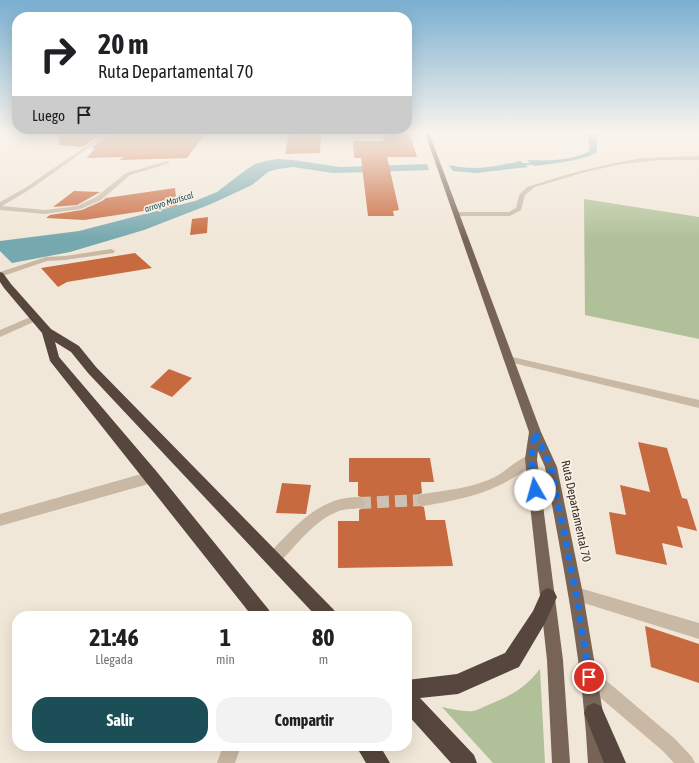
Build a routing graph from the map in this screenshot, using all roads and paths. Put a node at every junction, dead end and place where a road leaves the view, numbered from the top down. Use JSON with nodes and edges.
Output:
{"nodes":[{"id":1,"x":56,"y":169,"type":"edge"},
{"id":2,"x":146,"y":169,"type":"edge"},
{"id":3,"x":441,"y":169,"type":"edge"},
{"id":4,"x":597,"y":169,"type":"edge"},
{"id":5,"x":0,"y":205,"type":"edge"},
{"id":6,"x":0,"y":208,"type":"edge"},
{"id":7,"x":457,"y":214,"type":"junction"},
{"id":8,"x":111,"y":251,"type":"dead end"},
{"id":9,"x":0,"y":275,"type":"edge"},
{"id":10,"x":35,"y":318,"type":"junction"},
{"id":11,"x":47,"y":332,"type":"junction"},
{"id":12,"x":0,"y":334,"type":"edge"},
{"id":13,"x":508,"y":359,"type":"junction"},
{"id":14,"x":699,"y":404,"type":"edge"},
{"id":15,"x":535,"y":432,"type":"junction"},
{"id":16,"x":531,"y":459,"type":"junction"},
{"id":17,"x":152,"y":477,"type":"junction"},
{"id":18,"x":423,"y":500,"type":"tunnel mouth"},
{"id":19,"x":359,"y":503,"type":"tunnel mouth"},
{"id":20,"x":0,"y":520,"type":"edge"},
{"id":21,"x":273,"y":559,"type":"junction"},
{"id":22,"x":576,"y":594,"type":"junction"},
{"id":23,"x":548,"y":597,"type":"junction"},
{"id":24,"x":259,"y":611,"type":"edge"},
{"id":25,"x":323,"y":611,"type":"edge"},
{"id":26,"x":699,"y":631,"type":"edge"},
{"id":27,"x":589,"y":677,"type":"junction"},
{"id":28,"x":412,"y":689,"type":"edge"},
{"id":29,"x":412,"y":704,"type":"edge"},
{"id":30,"x":594,"y":713,"type":"junction"},
{"id":31,"x":230,"y":751,"type":"edge"},
{"id":32,"x":371,"y":751,"type":"edge"},
{"id":33,"x":226,"y":763,"type":"edge"},
{"id":34,"x":379,"y":763,"type":"edge"},
{"id":35,"x":466,"y":763,"type":"edge"},
{"id":36,"x":561,"y":763,"type":"edge"},
{"id":37,"x":597,"y":763,"type":"edge"},
{"id":38,"x":615,"y":763,"type":"edge"},
{"id":39,"x":686,"y":763,"type":"edge"}],
"edges":[{"from":1,"to":5,"type":"street"},
{"from":2,"to":6,"type":"street"},
{"from":3,"to":7,"type":"main road","name":"Ruta Departamental 70"},
{"from":4,"to":7,"type":"street"},
{"from":7,"to":13,"type":"main road","name":"Ruta Departamental 70"},
{"from":8,"to":9,"type":"street"},
{"from":9,"to":10,"type":"highway"},
{"from":10,"to":11,"type":"highway"},
{"from":10,"to":12,"type":"street"},
{"from":11,"to":17,"type":"highway"},
{"from":11,"to":21,"type":"highway"},
{"from":13,"to":14,"type":"street"},
{"from":13,"to":15,"type":"main road","name":"Ruta Departamental 70"},
{"from":15,"to":16,"type":"main road"},
{"from":15,"to":22,"type":"main road","name":"Ruta Departamental 70"},
{"from":16,"to":18,"type":"street"},
{"from":16,"to":23,"type":"main road"},
{"from":17,"to":20,"type":"street"},
{"from":17,"to":24,"type":"highway"},
{"from":19,"to":21,"type":"street"},
{"from":21,"to":25,"type":"highway"},
{"from":22,"to":26,"type":"street"},
{"from":22,"to":27,"type":"main road","name":"Ruta Departamental 70"},
{"from":23,"to":28,"type":"highway"},
{"from":23,"to":36,"type":"main road"},
{"from":27,"to":30,"type":"main road","name":"Ruta Departamental 70"},
{"from":27,"to":39,"type":"street"},
{"from":29,"to":35,"type":"highway"},
{"from":30,"to":37,"type":"main road","name":"Ruta Departamental 70"},
{"from":30,"to":38,"type":"highway"},
{"from":31,"to":33,"type":"street"},
{"from":32,"to":34,"type":"highway"}]}
